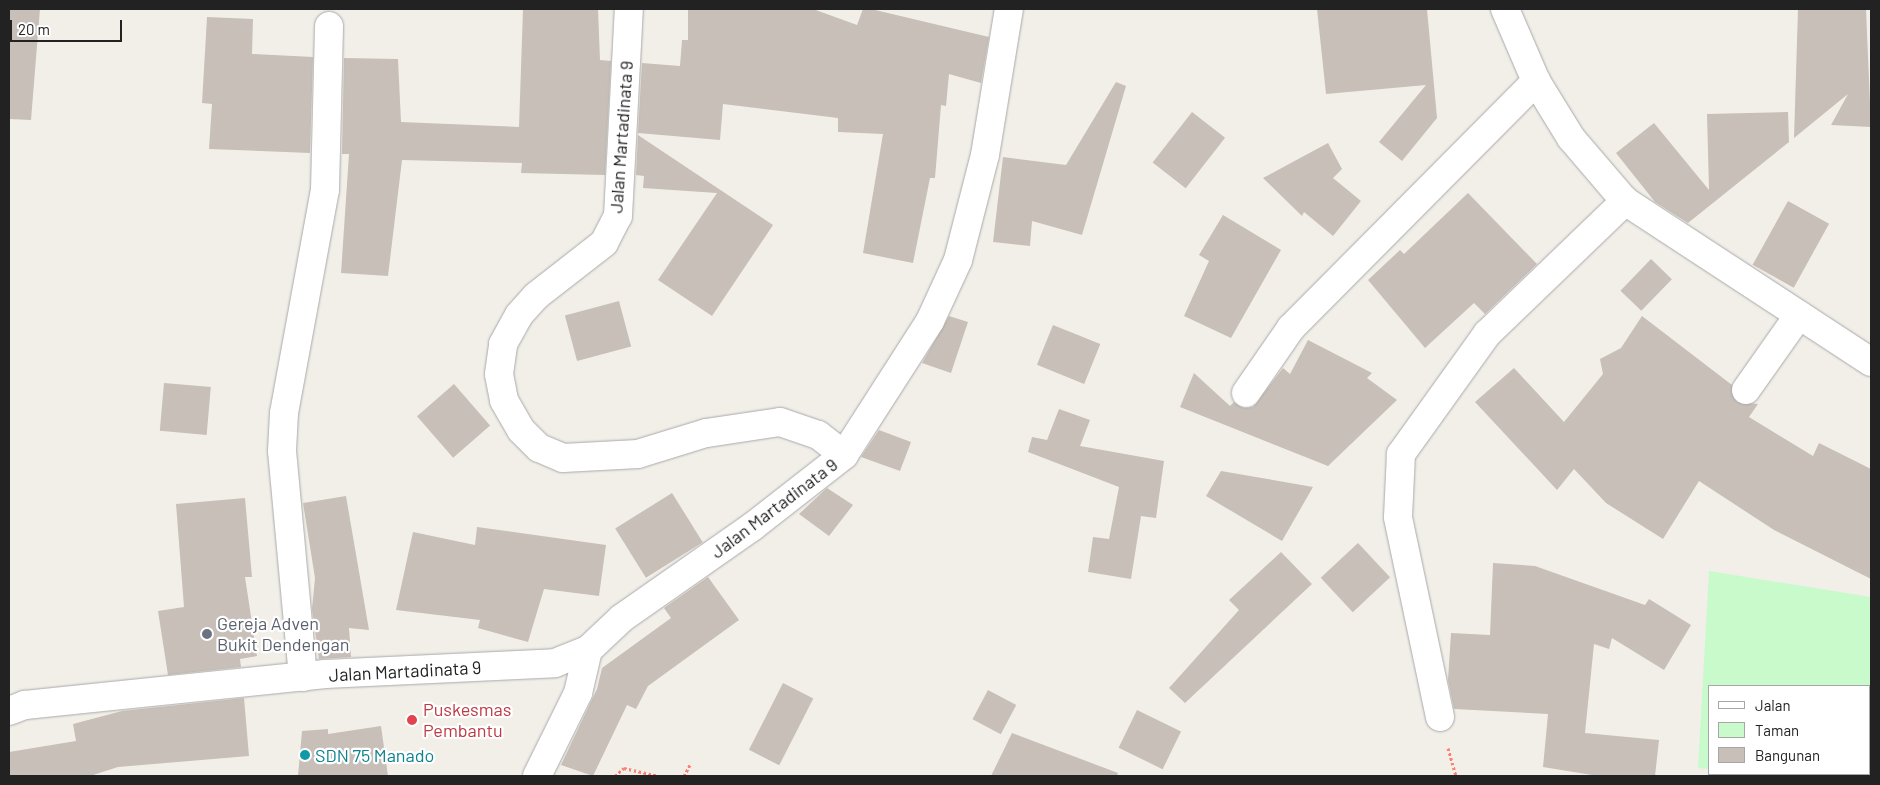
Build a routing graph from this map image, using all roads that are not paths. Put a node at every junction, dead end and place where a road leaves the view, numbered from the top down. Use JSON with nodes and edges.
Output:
{"nodes":[{"id":1,"x":629,"y":9,"type":"edge"},
{"id":2,"x":1009,"y":9,"type":"edge"},
{"id":3,"x":1504,"y":9,"type":"edge"},
{"id":4,"x":329,"y":26,"type":"dead end"},
{"id":5,"x":1536,"y":81,"type":"junction"},
{"id":6,"x":1625,"y":201,"type":"junction"},
{"id":7,"x":1799,"y":315,"type":"junction"},
{"id":8,"x":1871,"y":362,"type":"edge"},
{"id":9,"x":1746,"y":390,"type":"dead end"},
{"id":10,"x":1246,"y":393,"type":"dead end"},
{"id":11,"x":844,"y":455,"type":"junction"},
{"id":12,"x":588,"y":650,"type":"junction"},
{"id":13,"x":303,"y":677,"type":"junction"},
{"id":14,"x":9,"y":711,"type":"edge"},
{"id":15,"x":1440,"y":716,"type":"dead end"},
{"id":16,"x":537,"y":776,"type":"edge"}],
"edges":[{"from":1,"to":11,"type":"street","name":"Jalan Martadinata 9"},
{"from":2,"to":11,"type":"street"},
{"from":3,"to":5,"type":"street"},
{"from":4,"to":13,"type":"street"},
{"from":5,"to":6,"type":"street"},
{"from":5,"to":10,"type":"street"},
{"from":6,"to":7,"type":"street"},
{"from":6,"to":15,"type":"street"},
{"from":7,"to":8,"type":"street"},
{"from":7,"to":9,"type":"street"},
{"from":11,"to":12,"type":"street","name":"Jalan Martadinata 9"},
{"from":12,"to":13,"type":"street","name":"Jalan Martadinata 9"},
{"from":12,"to":16,"type":"street"},
{"from":13,"to":14,"type":"street","name":"Jalan Martadinata 9"}]}
